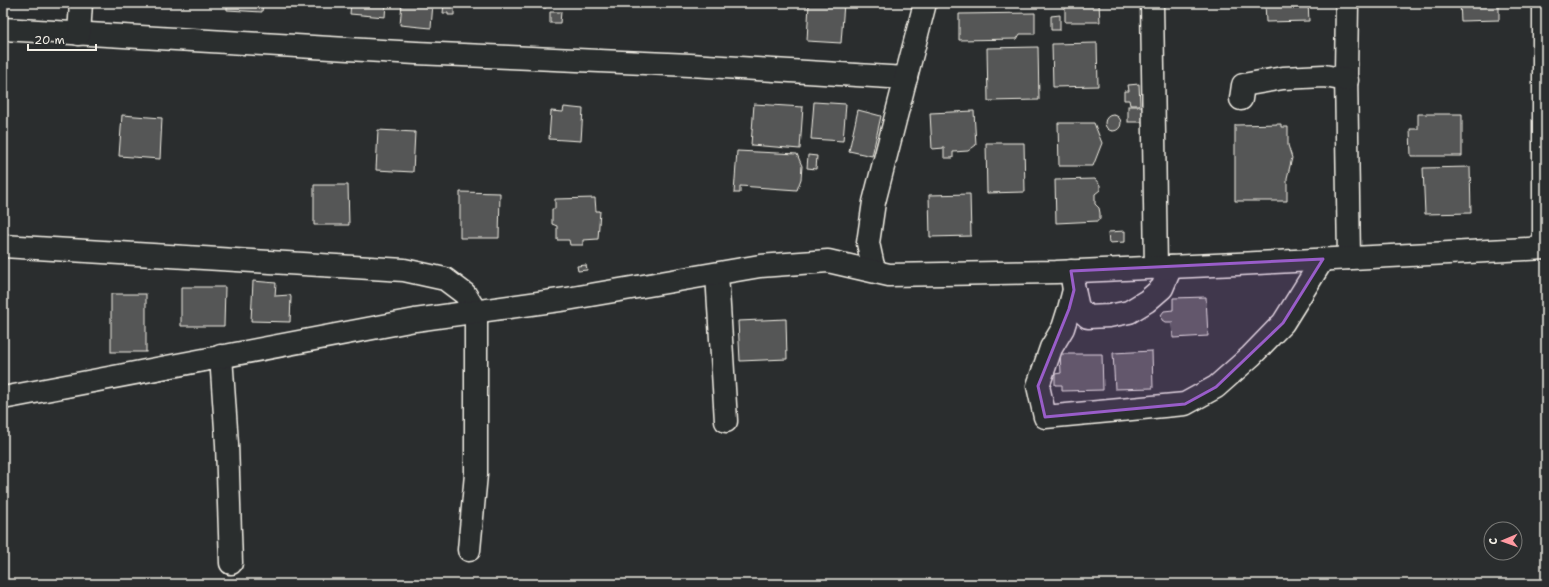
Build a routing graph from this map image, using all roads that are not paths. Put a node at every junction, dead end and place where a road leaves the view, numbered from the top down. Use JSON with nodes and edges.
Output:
{"nodes":[{"id":1,"x":81,"y":3,"type":"edge"},
{"id":2,"x":925,"y":3,"type":"edge"},
{"id":3,"x":1152,"y":3,"type":"edge"},
{"id":4,"x":1347,"y":3,"type":"edge"},
{"id":5,"x":1544,"y":3,"type":"edge"},
{"id":6,"x":3,"y":29,"type":"edge"},
{"id":7,"x":79,"y":34,"type":"junction"},
{"id":8,"x":906,"y":78,"type":"junction"},
{"id":9,"x":1347,"y":80,"type":"junction"},
{"id":10,"x":1241,"y":98,"type":"dead end"},
{"id":11,"x":868,"y":243,"type":"junction"},
{"id":12,"x":3,"y":246,"type":"edge"},
{"id":13,"x":1545,"y":248,"type":"edge"},
{"id":14,"x":1349,"y":258,"type":"junction"},
{"id":15,"x":1323,"y":260,"type":"junction"},
{"id":16,"x":828,"y":261,"type":"junction"},
{"id":17,"x":1163,"y":267,"type":"junction"},
{"id":18,"x":878,"y":272,"type":"junction"},
{"id":19,"x":717,"y":274,"type":"junction"},
{"id":20,"x":1073,"y":280,"type":"junction"},
{"id":21,"x":476,"y":312,"type":"junction"},
{"id":22,"x":221,"y":356,"type":"junction"},
{"id":23,"x":3,"y":398,"type":"edge"},
{"id":24,"x":726,"y":421,"type":"dead end"},
{"id":25,"x":469,"y":550,"type":"dead end"},
{"id":26,"x":231,"y":563,"type":"dead end"}],
"edges":[{"from":1,"to":7,"type":"street"},
{"from":2,"to":8,"type":"street"},
{"from":3,"to":17,"type":"street"},
{"from":4,"to":9,"type":"street"},
{"from":5,"to":13,"type":"street"},
{"from":6,"to":7,"type":"street"},
{"from":7,"to":8,"type":"street"},
{"from":8,"to":11,"type":"street"},
{"from":9,"to":10,"type":"street"},
{"from":9,"to":14,"type":"street"},
{"from":11,"to":16,"type":"street"},
{"from":11,"to":18,"type":"street"},
{"from":12,"to":21,"type":"street"},
{"from":13,"to":14,"type":"street"},
{"from":14,"to":15,"type":"street"},
{"from":15,"to":17,"type":"street"},
{"from":15,"to":20,"type":"street"},
{"from":16,"to":18,"type":"street"},
{"from":16,"to":19,"type":"street"},
{"from":17,"to":20,"type":"street"},
{"from":17,"to":20,"type":"street"},
{"from":18,"to":20,"type":"street"},
{"from":19,"to":21,"type":"street"},
{"from":19,"to":24,"type":"street"},
{"from":21,"to":22,"type":"street"},
{"from":21,"to":25,"type":"street"},
{"from":22,"to":23,"type":"street"},
{"from":22,"to":26,"type":"street"}]}
